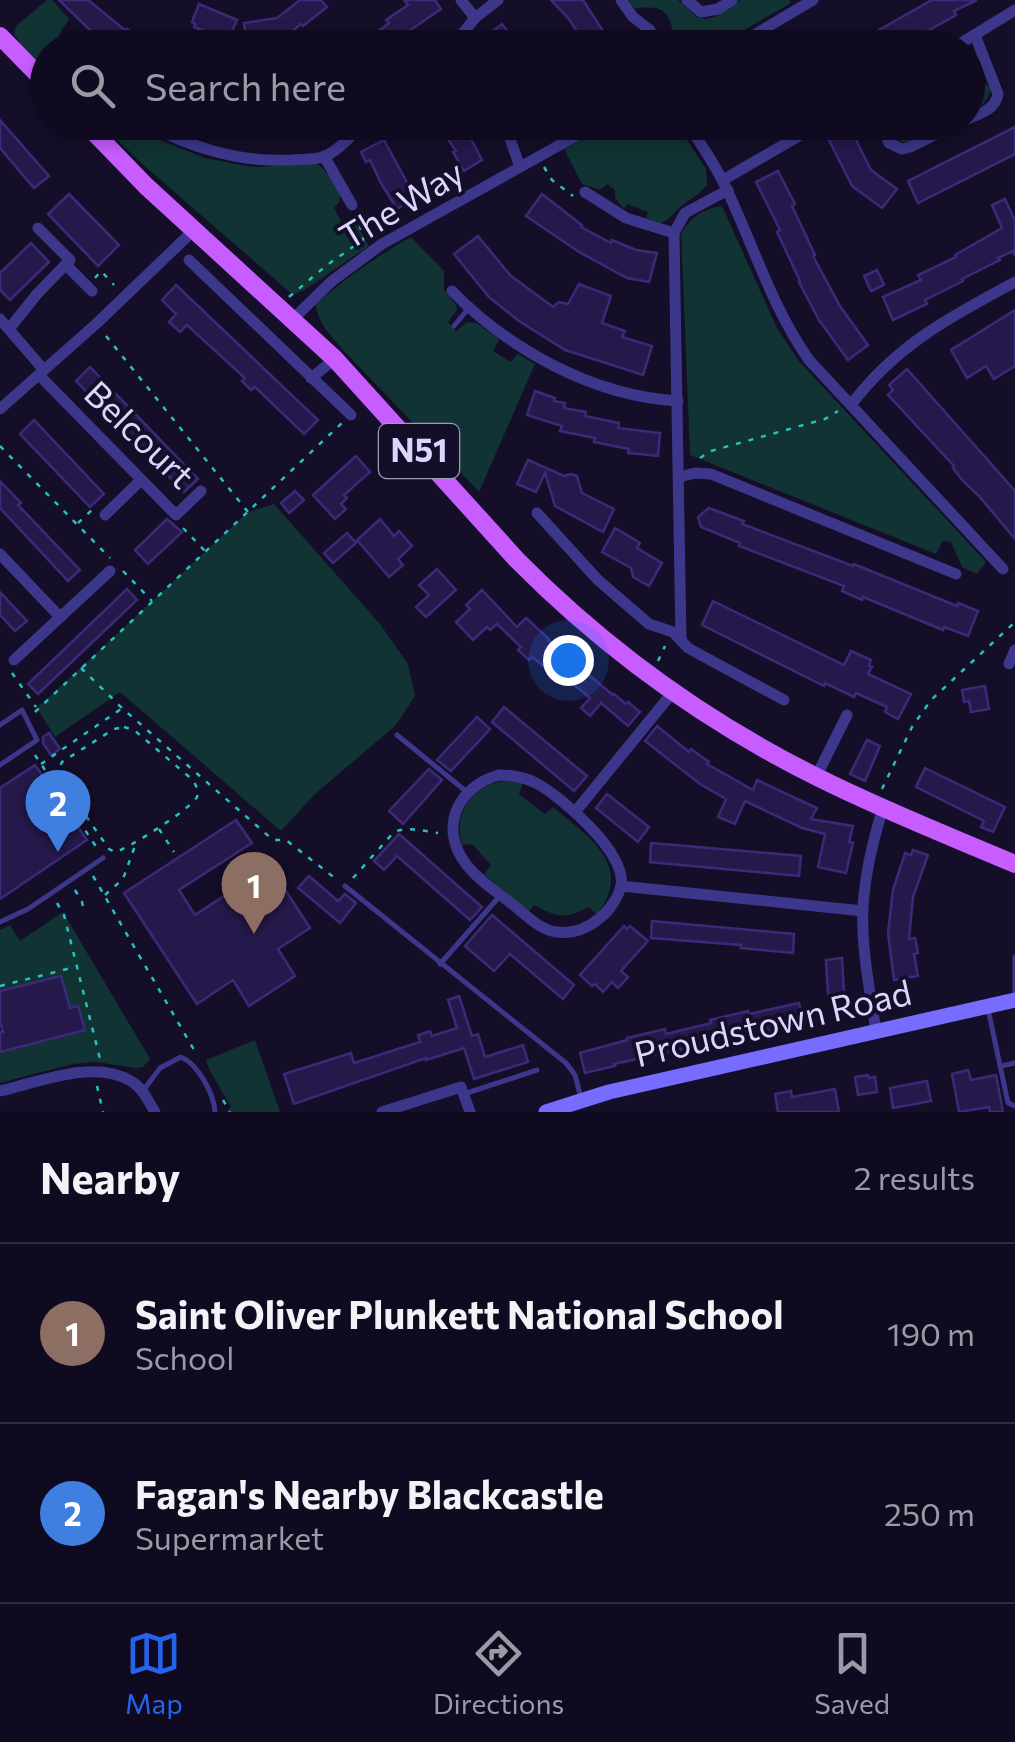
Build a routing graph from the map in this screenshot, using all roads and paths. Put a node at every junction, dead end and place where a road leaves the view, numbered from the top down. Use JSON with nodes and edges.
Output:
{"nodes":[{"id":1,"x":461,"y":0,"type":"edge"},
{"id":2,"x":498,"y":0,"type":"edge"},
{"id":3,"x":620,"y":0,"type":"edge"},
{"id":4,"x":686,"y":0,"type":"edge"},
{"id":5,"x":732,"y":0,"type":"edge"},
{"id":6,"x":813,"y":0,"type":"edge"},
{"id":7,"x":1015,"y":10,"type":"edge"},
{"id":8,"x":476,"y":18,"type":"junction"},
{"id":9,"x":466,"y":30,"type":"edge"},
{"id":10,"x":650,"y":30,"type":"dead end"},
{"id":11,"x":762,"y":30,"type":"edge"},
{"id":12,"x":983,"y":30,"type":"edge"},
{"id":13,"x":0,"y":36,"type":"edge"},
{"id":14,"x":985,"y":61,"type":"edge"},
{"id":15,"x":30,"y":67,"type":"edge"},
{"id":16,"x":985,"y":111,"type":"edge"},
{"id":17,"x":101,"y":140,"type":"edge"},
{"id":18,"x":180,"y":140,"type":"edge"},
{"id":19,"x":344,"y":140,"type":"edge"},
{"id":20,"x":510,"y":140,"type":"edge"},
{"id":21,"x":568,"y":140,"type":"edge"},
{"id":22,"x":697,"y":140,"type":"edge"},
{"id":23,"x":795,"y":140,"type":"edge"},
{"id":24,"x":889,"y":140,"type":"edge"},
{"id":25,"x":925,"y":140,"type":"edge"},
{"id":26,"x":324,"y":156,"type":"junction"},
{"id":27,"x":538,"y":157,"type":"junction"},
{"id":28,"x":520,"y":167,"type":"junction"},
{"id":29,"x":725,"y":185,"type":"junction"},
{"id":30,"x":584,"y":192,"type":"joint"},
{"id":31,"x":352,"y":205,"type":"joint"},
{"id":32,"x":38,"y":228,"type":"dead end"},
{"id":33,"x":194,"y":230,"type":"junction"},
{"id":34,"x":674,"y":233,"type":"junction"},
{"id":35,"x":189,"y":260,"type":"dead end"},
{"id":36,"x":66,"y":265,"type":"junction"},
{"id":37,"x":1015,"y":282,"type":"edge"},
{"id":38,"x":90,"y":288,"type":"joint"},
{"id":39,"x":452,"y":291,"type":"dead end"},
{"id":40,"x":125,"y":296,"type":"junction"},
{"id":41,"x":278,"y":300,"type":"junction"},
{"id":42,"x":469,"y":308,"type":"junction"},
{"id":43,"x":250,"y":319,"type":"junction"},
{"id":44,"x":293,"y":319,"type":"junction"},
{"id":45,"x":4,"y":324,"type":"edge"},
{"id":46,"x":96,"y":324,"type":"junction"},
{"id":47,"x":454,"y":326,"type":"dead end"},
{"id":48,"x":335,"y":360,"type":"junction"},
{"id":49,"x":42,"y":372,"type":"junction"},
{"id":50,"x":311,"y":378,"type":"junction"},
{"id":51,"x":678,"y":401,"type":"junction"},
{"id":52,"x":851,"y":405,"type":"junction"},
{"id":53,"x":0,"y":410,"type":"edge"},
{"id":54,"x":350,"y":416,"type":"joint"},
{"id":55,"x":0,"y":446,"type":"edge"},
{"id":56,"x":695,"y":473,"type":"junction"},
{"id":57,"x":679,"y":478,"type":"junction"},
{"id":58,"x":141,"y":480,"type":"junction"},
{"id":59,"x":201,"y":491,"type":"dead end"},
{"id":60,"x":248,"y":512,"type":"junction"},
{"id":61,"x":537,"y":513,"type":"dead end"},
{"id":62,"x":105,"y":515,"type":"joint"},
{"id":63,"x":176,"y":516,"type":"junction"},
{"id":64,"x":76,"y":524,"type":"junction"},
{"id":65,"x":206,"y":552,"type":"junction"},
{"id":66,"x":0,"y":554,"type":"edge"},
{"id":67,"x":1002,"y":568,"type":"dead end"},
{"id":68,"x":110,"y":571,"type":"dead end"},
{"id":69,"x":956,"y":574,"type":"dead end"},
{"id":70,"x":153,"y":602,"type":"junction"},
{"id":71,"x":60,"y":617,"type":"junction"},
{"id":72,"x":1015,"y":622,"type":"edge"},
{"id":73,"x":677,"y":636,"type":"junction"},
{"id":74,"x":1015,"y":650,"type":"edge"},
{"id":75,"x":9,"y":661,"type":"joint"},
{"id":76,"x":1009,"y":664,"type":"dead end"},
{"id":77,"x":81,"y":668,"type":"junction"},
{"id":78,"x":644,"y":671,"type":"junction"},
{"id":79,"x":673,"y":692,"type":"junction"},
{"id":80,"x":784,"y":700,"type":"dead end"},
{"id":81,"x":37,"y":708,"type":"junction"},
{"id":82,"x":122,"y":708,"type":"junction"},
{"id":83,"x":847,"y":715,"type":"dead end"},
{"id":84,"x":28,"y":721,"type":"junction"},
{"id":85,"x":0,"y":725,"type":"edge"},
{"id":86,"x":397,"y":735,"type":"dead end"},
{"id":87,"x":29,"y":745,"type":"junction"},
{"id":88,"x":0,"y":764,"type":"edge"},
{"id":89,"x":41,"y":764,"type":"junction"},
{"id":90,"x":816,"y":776,"type":"junction"},
{"id":91,"x":467,"y":792,"type":"junction"},
{"id":92,"x":879,"y":806,"type":"junction"},
{"id":93,"x":575,"y":812,"type":"junction"},
{"id":94,"x":158,"y":828,"type":"junction"},
{"id":95,"x":454,"y":836,"type":"junction"},
{"id":96,"x":137,"y":842,"type":"junction"},
{"id":97,"x":174,"y":852,"type":"dead end"},
{"id":98,"x":103,"y":858,"type":"joint"},
{"id":99,"x":1015,"y":864,"type":"edge"},
{"id":100,"x":88,"y":868,"type":"junction"},
{"id":101,"x":70,"y":881,"type":"junction"},
{"id":102,"x":345,"y":886,"type":"junction"},
{"id":103,"x":620,"y":886,"type":"junction"},
{"id":104,"x":52,"y":893,"type":"junction"},
{"id":105,"x":501,"y":895,"type":"junction"},
{"id":106,"x":104,"y":896,"type":"junction"},
{"id":107,"x":863,"y":910,"type":"junction"},
{"id":108,"x":84,"y":911,"type":"dead end"},
{"id":109,"x":0,"y":922,"type":"edge"},
{"id":110,"x":1015,"y":957,"type":"edge"},
{"id":111,"x":440,"y":964,"type":"junction"},
{"id":112,"x":76,"y":967,"type":"junction"},
{"id":113,"x":0,"y":986,"type":"edge"},
{"id":114,"x":1015,"y":1000,"type":"edge"},
{"id":115,"x":988,"y":1006,"type":"junction"},
{"id":116,"x":876,"y":1031,"type":"junction"},
{"id":117,"x":201,"y":1062,"type":"dead end"},
{"id":118,"x":1015,"y":1063,"type":"edge"},
{"id":119,"x":101,"y":1066,"type":"dead end"},
{"id":120,"x":1000,"y":1066,"type":"junction"},
{"id":121,"x":538,"y":1070,"type":"dead end"},
{"id":122,"x":97,"y":1084,"type":"dead end"},
{"id":123,"x":142,"y":1091,"type":"junction"},
{"id":124,"x":0,"y":1092,"type":"edge"},
{"id":125,"x":464,"y":1094,"type":"junction"},
{"id":126,"x":220,"y":1095,"type":"dead end"},
{"id":127,"x":582,"y":1101,"type":"junction"},
{"id":128,"x":1015,"y":1106,"type":"edge"},
{"id":129,"x":103,"y":1112,"type":"edge"},
{"id":130,"x":154,"y":1112,"type":"edge"},
{"id":131,"x":215,"y":1112,"type":"edge"},
{"id":132,"x":230,"y":1112,"type":"edge"},
{"id":133,"x":382,"y":1112,"type":"edge"},
{"id":134,"x":470,"y":1112,"type":"edge"},
{"id":135,"x":546,"y":1112,"type":"edge"}],
"edges":[{"from":1,"to":8,"type":"street"},
{"from":2,"to":8,"type":"street"},
{"from":3,"to":10,"type":"street"},
{"from":4,"to":5,"type":"street"},
{"from":6,"to":11,"type":"street"},
{"from":7,"to":12,"type":"street"},
{"from":8,"to":9,"type":"street"},
{"from":13,"to":15,"type":"main road"},
{"from":14,"to":16,"type":"street"},
{"from":17,"to":33,"type":"main road","number":"N51"},
{"from":18,"to":26,"type":"street"},
{"from":19,"to":26,"type":"street"},
{"from":20,"to":28,"type":"street"},
{"from":21,"to":27,"type":"street","name":"The Way"},
{"from":22,"to":29,"type":"street"},
{"from":23,"to":29,"type":"street"},
{"from":24,"to":25,"type":"street"},
{"from":26,"to":31,"type":"street"},
{"from":27,"to":28,"type":"street","name":"The Way"},
{"from":27,"to":30,"type":"path"},
{"from":28,"to":44,"type":"street","name":"The Way"},
{"from":29,"to":34,"type":"street"},
{"from":29,"to":52,"type":"street"},
{"from":30,"to":34,"type":"street"},
{"from":31,"to":41,"type":"path"},
{"from":32,"to":36,"type":"street"},
{"from":33,"to":40,"type":"street"},
{"from":33,"to":41,"type":"main road","number":"N51"},
{"from":34,"to":51,"type":"street"},
{"from":35,"to":43,"type":"street"},
{"from":36,"to":38,"type":"street"},
{"from":36,"to":45,"type":"street"},
{"from":37,"to":52,"type":"street"},
{"from":38,"to":40,"type":"path"},
{"from":39,"to":42,"type":"street"},
{"from":40,"to":46,"type":"street"},
{"from":41,"to":43,"type":"street"},
{"from":41,"to":44,"type":"main road","number":"N51"},
{"from":42,"to":47,"type":"lane"},
{"from":42,"to":51,"type":"street"},
{"from":43,"to":50,"type":"street"},
{"from":44,"to":48,"type":"main road","number":"N51"},
{"from":45,"to":49,"type":"street","name":"Belcourt"},
{"from":46,"to":49,"type":"street"},
{"from":46,"to":60,"type":"path"},
{"from":48,"to":50,"type":"street"},
{"from":48,"to":78,"type":"main road","number":"N51"},
{"from":49,"to":53,"type":"street"},
{"from":49,"to":58,"type":"street","name":"Belcourt"},
{"from":50,"to":54,"type":"street"},
{"from":51,"to":57,"type":"street"},
{"from":52,"to":56,"type":"path"},
{"from":52,"to":67,"type":"street"},
{"from":54,"to":60,"type":"path"},
{"from":55,"to":64,"type":"path"},
{"from":56,"to":57,"type":"street"},
{"from":56,"to":69,"type":"street"},
{"from":57,"to":73,"type":"street"},
{"from":58,"to":62,"type":"street"},
{"from":58,"to":63,"type":"street","name":"Belcourt"},
{"from":59,"to":63,"type":"street","name":"Belcourt"},
{"from":60,"to":65,"type":"path"},
{"from":61,"to":73,"type":"street"},
{"from":62,"to":64,"type":"path"},
{"from":63,"to":65,"type":"path"},
{"from":64,"to":70,"type":"path"},
{"from":65,"to":70,"type":"path"},
{"from":66,"to":71,"type":"street"},
{"from":68,"to":71,"type":"street"},
{"from":70,"to":77,"type":"path"},
{"from":71,"to":75,"type":"street"},
{"from":72,"to":92,"type":"path"},
{"from":73,"to":78,"type":"path"},
{"from":73,"to":80,"type":"street"},
{"from":74,"to":76,"type":"street"},
{"from":75,"to":81,"type":"path"},
{"from":77,"to":81,"type":"path"},
{"from":77,"to":82,"type":"path"},
{"from":78,"to":79,"type":"main road","number":"N51"},
{"from":79,"to":90,"type":"main road","number":"N51"},
{"from":79,"to":93,"type":"street"},
{"from":81,"to":84,"type":"path"},
{"from":82,"to":89,"type":"path"},
{"from":82,"to":102,"type":"path"},
{"from":83,"to":90,"type":"street"},
{"from":84,"to":85,"type":"lane"},
{"from":84,"to":87,"type":"lane"},
{"from":86,"to":91,"type":"lane"},
{"from":87,"to":88,"type":"lane"},
{"from":87,"to":89,"type":"path"},
{"from":89,"to":98,"type":"path"},
{"from":90,"to":92,"type":"main road","number":"N51"},
{"from":91,"to":93,"type":"street"},
{"from":91,"to":95,"type":"street"},
{"from":92,"to":99,"type":"main road","number":"N51"},
{"from":92,"to":107,"type":"street"},
{"from":93,"to":103,"type":"street"},
{"from":94,"to":96,"type":"path"},
{"from":94,"to":96,"type":"path"},
{"from":94,"to":97,"type":"path"},
{"from":95,"to":102,"type":"path"},
{"from":95,"to":105,"type":"street"},
{"from":96,"to":106,"type":"path"},
{"from":98,"to":100,"type":"lane"},
{"from":100,"to":101,"type":"lane"},
{"from":100,"to":106,"type":"path"},
{"from":101,"to":104,"type":"lane"},
{"from":101,"to":108,"type":"path"},
{"from":102,"to":111,"type":"lane"},
{"from":103,"to":105,"type":"street"},
{"from":103,"to":107,"type":"street"},
{"from":104,"to":109,"type":"lane"},
{"from":104,"to":112,"type":"path"},
{"from":105,"to":111,"type":"lane"},
{"from":106,"to":117,"type":"path"},
{"from":107,"to":116,"type":"street"},
{"from":110,"to":114,"type":"lane"},
{"from":111,"to":127,"type":"lane"},
{"from":112,"to":113,"type":"path"},
{"from":112,"to":119,"type":"path"},
{"from":114,"to":115,"type":"main road","name":"Proudstown Road"},
{"from":115,"to":116,"type":"main road","name":"Proudstown Road"},
{"from":115,"to":120,"type":"lane"},
{"from":116,"to":127,"type":"main road","name":"Proudstown Road"},
{"from":118,"to":120,"type":"lane"},
{"from":120,"to":128,"type":"lane"},
{"from":121,"to":125,"type":"lane"},
{"from":122,"to":129,"type":"path"},
{"from":123,"to":124,"type":"street"},
{"from":123,"to":130,"type":"street"},
{"from":123,"to":131,"type":"lane"},
{"from":125,"to":133,"type":"street"},
{"from":125,"to":134,"type":"street"},
{"from":126,"to":132,"type":"path"},
{"from":127,"to":135,"type":"main road","name":"Proudstown Road"}]}
